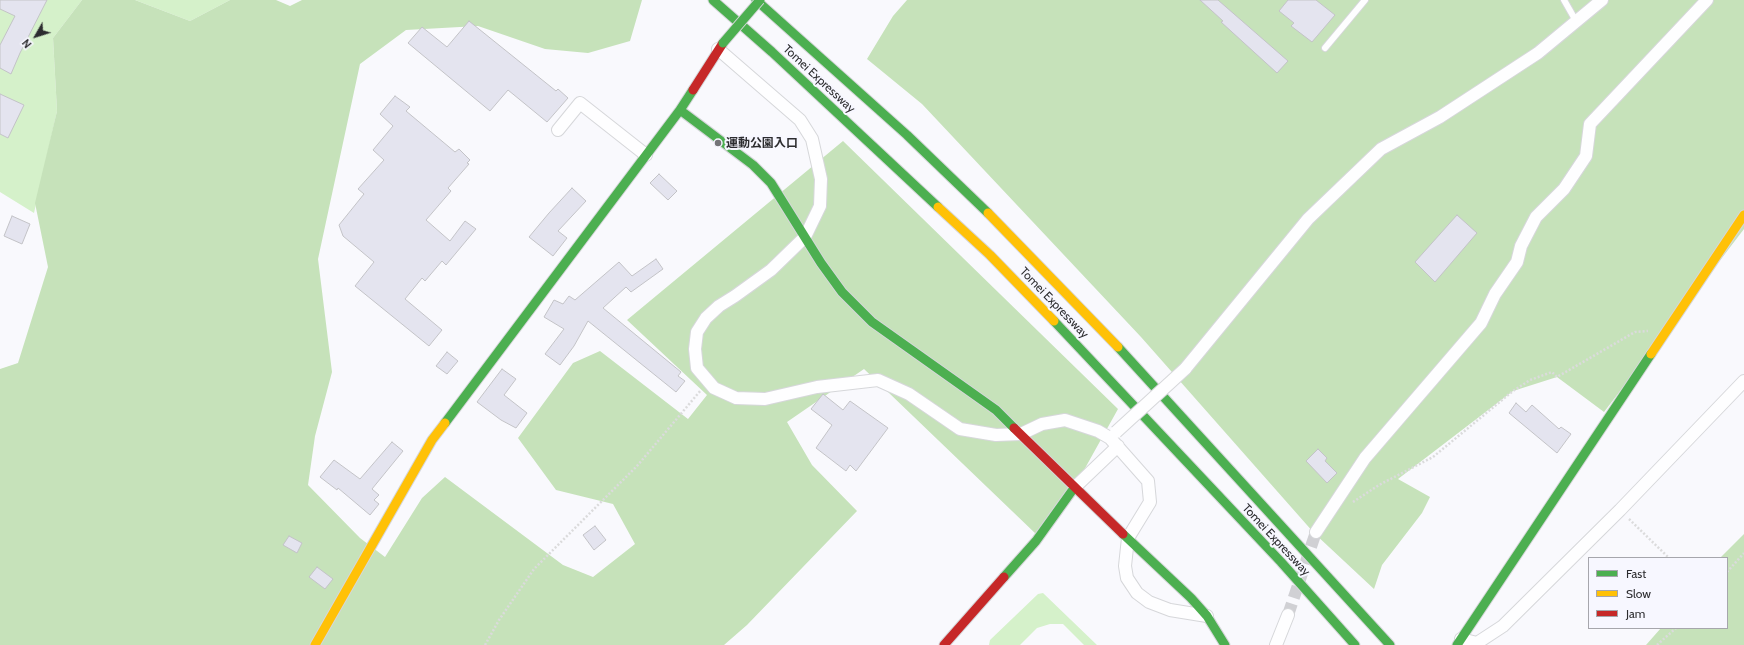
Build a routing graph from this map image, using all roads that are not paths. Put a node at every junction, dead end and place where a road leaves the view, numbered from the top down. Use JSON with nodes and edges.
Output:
{"nodes":[{"id":1,"x":713,"y":0,"type":"edge"},
{"id":2,"x":756,"y":0,"type":"edge"},
{"id":3,"x":760,"y":0,"type":"edge"},
{"id":4,"x":1365,"y":0,"type":"edge"},
{"id":5,"x":1564,"y":0,"type":"edge"},
{"id":6,"x":1602,"y":0,"type":"edge"},
{"id":7,"x":1707,"y":0,"type":"edge"},
{"id":8,"x":1576,"y":21,"type":"junction"},
{"id":9,"x":720,"y":46,"type":"junction"},
{"id":10,"x":1325,"y":48,"type":"dead end"},
{"id":11,"x":680,"y":110,"type":"junction"},
{"id":12,"x":558,"y":130,"type":"dead end"},
{"id":13,"x":646,"y":155,"type":"junction"},
{"id":14,"x":1744,"y":215,"type":"edge"},
{"id":15,"x":805,"y":237,"type":"junction"},
{"id":16,"x":1744,"y":381,"type":"edge"},
{"id":17,"x":1021,"y":434,"type":"junction"},
{"id":18,"x":1115,"y":438,"type":"junction"},
{"id":19,"x":1074,"y":488,"type":"junction"},
{"id":20,"x":1316,"y":532,"type":"tunnel mouth"},
{"id":21,"x":1128,"y":538,"type":"junction"},
{"id":22,"x":1288,"y":615,"type":"tunnel mouth"},
{"id":23,"x":1207,"y":616,"type":"junction"},
{"id":24,"x":1459,"y":642,"type":"edge"},
{"id":25,"x":315,"y":645,"type":"edge"},
{"id":26,"x":944,"y":645,"type":"edge"},
{"id":27,"x":1226,"y":645,"type":"edge"},
{"id":28,"x":1276,"y":645,"type":"edge"},
{"id":29,"x":1355,"y":645,"type":"edge"},
{"id":30,"x":1390,"y":645,"type":"edge"}],
"edges":[{"from":1,"to":29,"type":"main road","name":"Tomei Expressway"},
{"from":2,"to":30,"type":"main road","name":"Tomei Expressway"},
{"from":3,"to":9,"type":"main road","bridge":true},
{"from":4,"to":10,"type":"lane"},
{"from":5,"to":8,"type":"lane"},
{"from":6,"to":8,"type":"street"},
{"from":7,"to":20,"type":"street"},
{"from":8,"to":18,"type":"street","bridge":true},
{"from":9,"to":11,"type":"main road"},
{"from":9,"to":15,"type":"street"},
{"from":11,"to":13,"type":"main road"},
{"from":11,"to":15,"type":"main road"},
{"from":12,"to":13,"type":"street"},
{"from":13,"to":25,"type":"main road"},
{"from":14,"to":24,"type":"main road"},
{"from":15,"to":17,"type":"main road"},
{"from":15,"to":17,"type":"street"},
{"from":16,"to":24,"type":"street"},
{"from":17,"to":18,"type":"street"},
{"from":17,"to":19,"type":"main road"},
{"from":18,"to":19,"type":"street"},
{"from":18,"to":21,"type":"street"},
{"from":19,"to":21,"type":"main road"},
{"from":19,"to":26,"type":"main road"},
{"from":21,"to":23,"type":"main road"},
{"from":21,"to":23,"type":"street"},
{"from":22,"to":28,"type":"street"},
{"from":23,"to":27,"type":"main road"}]}
